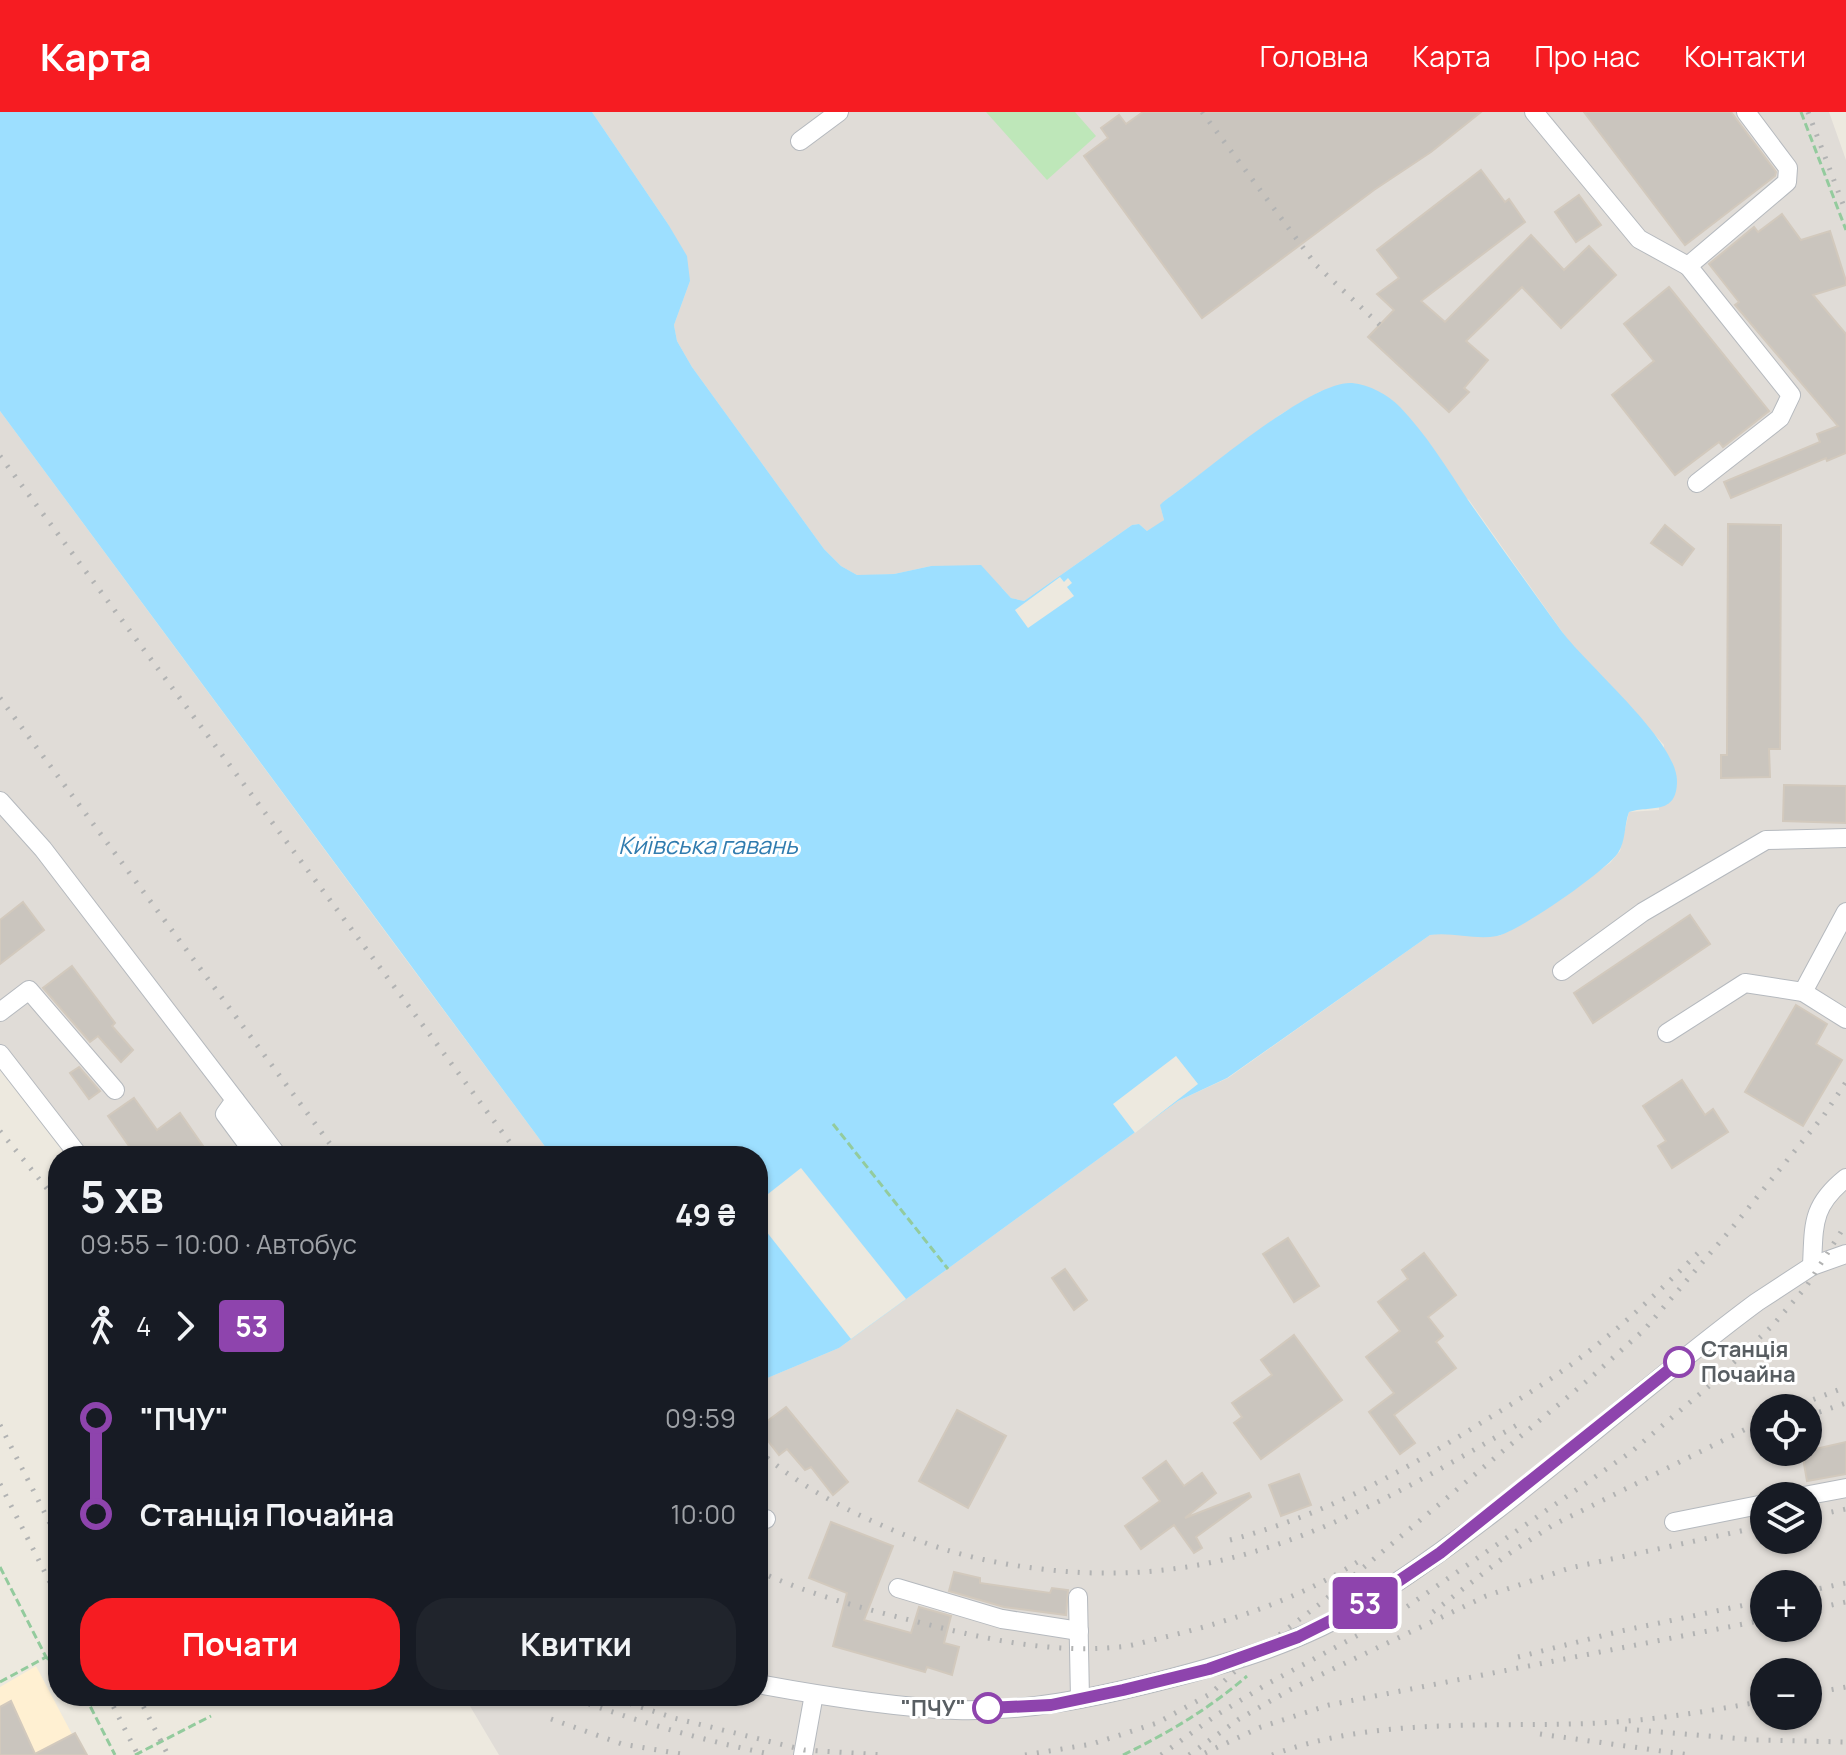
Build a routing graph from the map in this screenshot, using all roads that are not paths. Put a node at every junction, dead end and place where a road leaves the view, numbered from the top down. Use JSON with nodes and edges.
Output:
{"nodes":[{"id":1,"x":839,"y":112,"type":"edge"},
{"id":2,"x":1534,"y":112,"type":"edge"},
{"id":3,"x":1746,"y":112,"type":"edge"},
{"id":4,"x":800,"y":141,"type":"dead end"},
{"id":5,"x":1688,"y":266,"type":"junction"},
{"id":6,"x":1697,"y":483,"type":"dead end"},
{"id":7,"x":0,"y":801,"type":"edge"},
{"id":8,"x":1846,"y":838,"type":"edge"},
{"id":9,"x":1846,"y":912,"type":"edge"},
{"id":10,"x":1562,"y":971,"type":"dead end"},
{"id":11,"x":1803,"y":992,"type":"junction"},
{"id":12,"x":0,"y":1012,"type":"edge"},
{"id":13,"x":1846,"y":1019,"type":"edge"},
{"id":14,"x":1667,"y":1033,"type":"dead end"},
{"id":15,"x":0,"y":1054,"type":"edge"},
{"id":16,"x":115,"y":1090,"type":"dead end"},
{"id":17,"x":235,"y":1100,"type":"junction"},
{"id":18,"x":71,"y":1146,"type":"edge"},
{"id":19,"x":249,"y":1146,"type":"edge"},
{"id":20,"x":270,"y":1146,"type":"edge"},
{"id":21,"x":1846,"y":1178,"type":"edge"},
{"id":22,"x":1846,"y":1254,"type":"edge"},
{"id":23,"x":1818,"y":1264,"type":"junction"},
{"id":24,"x":1846,"y":1488,"type":"edge"},
{"id":25,"x":1822,"y":1493,"type":"edge"},
{"id":26,"x":1750,"y":1507,"type":"edge"},
{"id":27,"x":1674,"y":1522,"type":"dead end"},
{"id":28,"x":898,"y":1588,"type":"dead end"},
{"id":29,"x":1078,"y":1597,"type":"dead end"},
{"id":30,"x":1079,"y":1631,"type":"junction"},
{"id":31,"x":768,"y":1686,"type":"edge"},
{"id":32,"x":814,"y":1694,"type":"junction"},
{"id":33,"x":1080,"y":1699,"type":"junction"},
{"id":34,"x":803,"y":1755,"type":"edge"}],
"edges":[{"from":1,"to":4,"type":"street"},
{"from":2,"to":5,"type":"street"},
{"from":3,"to":5,"type":"street"},
{"from":5,"to":6,"type":"street"},
{"from":7,"to":17,"type":"street"},
{"from":8,"to":10,"type":"street"},
{"from":9,"to":11,"type":"street"},
{"from":11,"to":13,"type":"street"},
{"from":11,"to":14,"type":"street"},
{"from":12,"to":16,"type":"street"},
{"from":15,"to":18,"type":"street"},
{"from":17,"to":19,"type":"street"},
{"from":17,"to":20,"type":"street"},
{"from":21,"to":23,"type":"street"},
{"from":22,"to":23,"type":"street"},
{"from":23,"to":33,"type":"street"},
{"from":24,"to":25,"type":"street"},
{"from":26,"to":27,"type":"street"},
{"from":28,"to":30,"type":"street"},
{"from":29,"to":30,"type":"street"},
{"from":30,"to":33,"type":"street"},
{"from":31,"to":32,"type":"street"},
{"from":32,"to":33,"type":"street"},
{"from":32,"to":34,"type":"street"}]}
